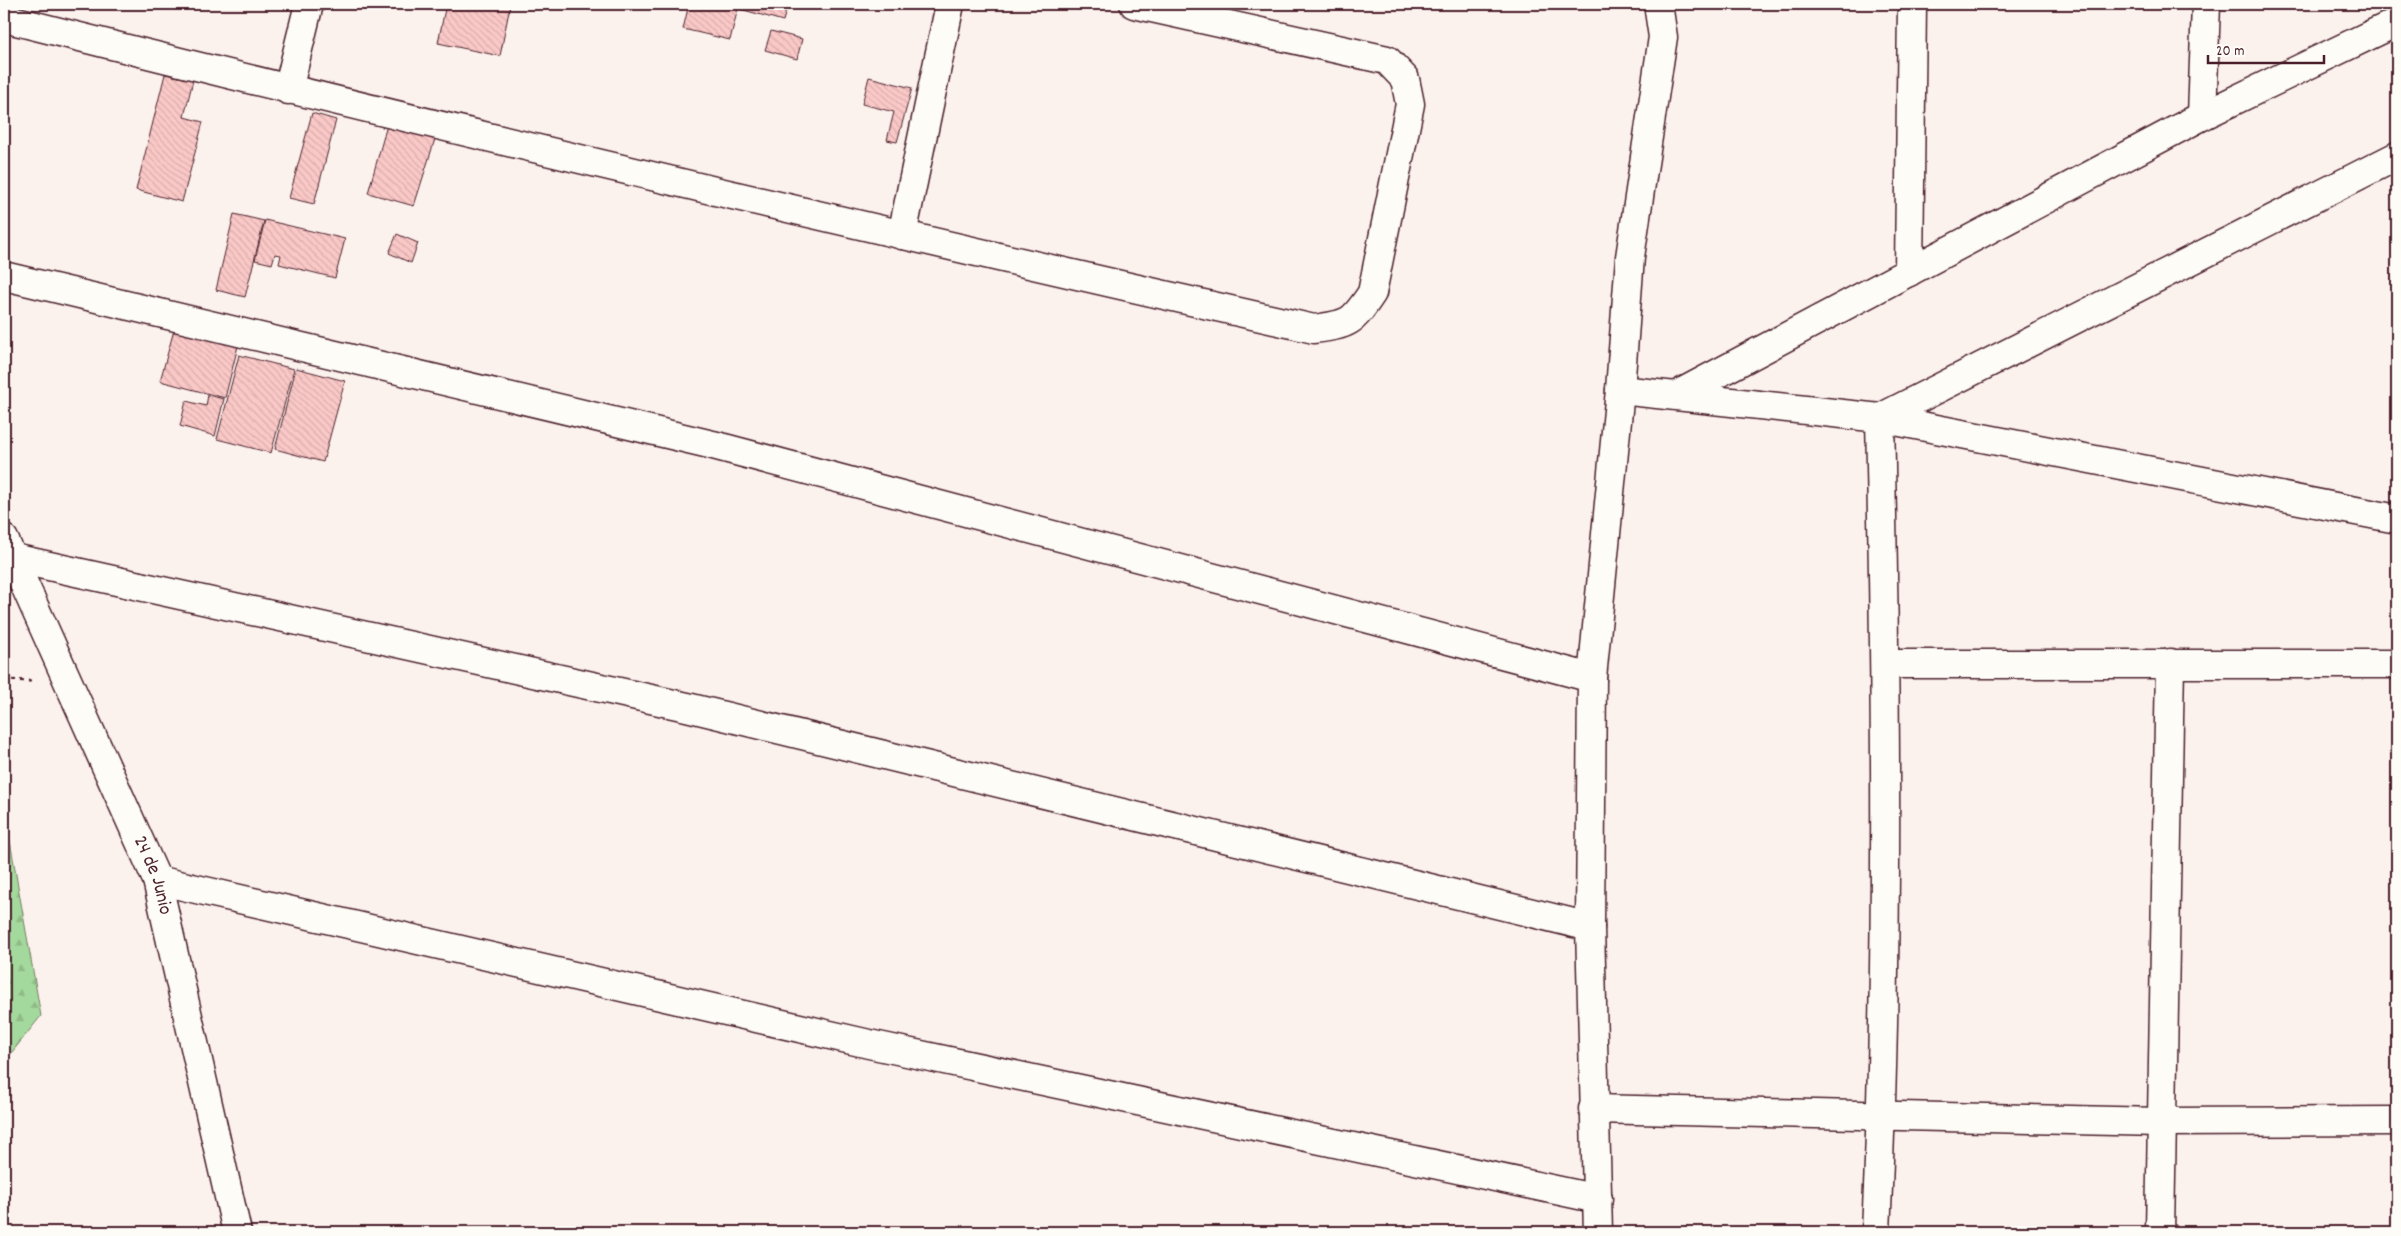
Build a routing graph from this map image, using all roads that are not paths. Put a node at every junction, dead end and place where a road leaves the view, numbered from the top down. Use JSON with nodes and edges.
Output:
{"nodes":[{"id":1,"x":309,"y":4,"type":"edge"},
{"id":2,"x":950,"y":4,"type":"edge"},
{"id":3,"x":1134,"y":4,"type":"edge"},
{"id":4,"x":1658,"y":4,"type":"edge"},
{"id":5,"x":1912,"y":4,"type":"edge"},
{"id":6,"x":2206,"y":4,"type":"edge"},
{"id":7,"x":4,"y":18,"type":"edge"},
{"id":8,"x":2397,"y":22,"type":"edge"},
{"id":9,"x":288,"y":90,"type":"junction"},
{"id":10,"x":2202,"y":116,"type":"junction"},
{"id":11,"x":2397,"y":156,"type":"edge"},
{"id":12,"x":902,"y":235,"type":"junction"},
{"id":13,"x":1909,"y":272,"type":"junction"},
{"id":14,"x":4,"y":276,"type":"edge"},
{"id":15,"x":1620,"y":390,"type":"junction"},
{"id":16,"x":1677,"y":395,"type":"junction"},
{"id":17,"x":1880,"y":418,"type":"junction"},
{"id":18,"x":2397,"y":519,"type":"edge"},
{"id":19,"x":9,"y":548,"type":"edge"},
{"id":20,"x":2170,"y":663,"type":"junction"},
{"id":21,"x":1885,"y":664,"type":"junction"},
{"id":22,"x":2397,"y":664,"type":"edge"},
{"id":23,"x":1592,"y":678,"type":"junction"},
{"id":24,"x":157,"y":880,"type":"junction"},
{"id":25,"x":1590,"y":928,"type":"junction"},
{"id":26,"x":1593,"y":1109,"type":"junction"},
{"id":27,"x":1881,"y":1115,"type":"junction"},
{"id":28,"x":2397,"y":1121,"type":"edge"},
{"id":29,"x":2160,"y":1122,"type":"junction"},
{"id":30,"x":1598,"y":1199,"type":"junction"},
{"id":31,"x":237,"y":1232,"type":"edge"},
{"id":32,"x":1598,"y":1232,"type":"edge"},
{"id":33,"x":1876,"y":1232,"type":"edge"},
{"id":34,"x":2160,"y":1232,"type":"edge"}],
"edges":[{"from":1,"to":9,"type":"street"},
{"from":2,"to":12,"type":"street"},
{"from":3,"to":12,"type":"street"},
{"from":4,"to":15,"type":"street"},
{"from":5,"to":13,"type":"street"},
{"from":6,"to":10,"type":"street"},
{"from":7,"to":9,"type":"street"},
{"from":8,"to":10,"type":"street"},
{"from":9,"to":12,"type":"street"},
{"from":10,"to":13,"type":"street"},
{"from":11,"to":17,"type":"street"},
{"from":13,"to":16,"type":"street"},
{"from":14,"to":23,"type":"street"},
{"from":15,"to":16,"type":"street"},
{"from":15,"to":23,"type":"street"},
{"from":16,"to":17,"type":"street"},
{"from":17,"to":18,"type":"street"},
{"from":17,"to":21,"type":"street"},
{"from":19,"to":24,"type":"street","name":"24 de Junio"},
{"from":19,"to":25,"type":"street"},
{"from":20,"to":21,"type":"street"},
{"from":20,"to":22,"type":"street"},
{"from":20,"to":29,"type":"street"},
{"from":21,"to":27,"type":"street"},
{"from":23,"to":25,"type":"street"},
{"from":24,"to":30,"type":"street"},
{"from":24,"to":31,"type":"street","name":"24 de Junio"},
{"from":25,"to":26,"type":"street"},
{"from":26,"to":27,"type":"street"},
{"from":26,"to":30,"type":"street"},
{"from":27,"to":29,"type":"street"},
{"from":27,"to":33,"type":"street"},
{"from":28,"to":29,"type":"street"},
{"from":29,"to":34,"type":"street"},
{"from":30,"to":32,"type":"street"}]}
